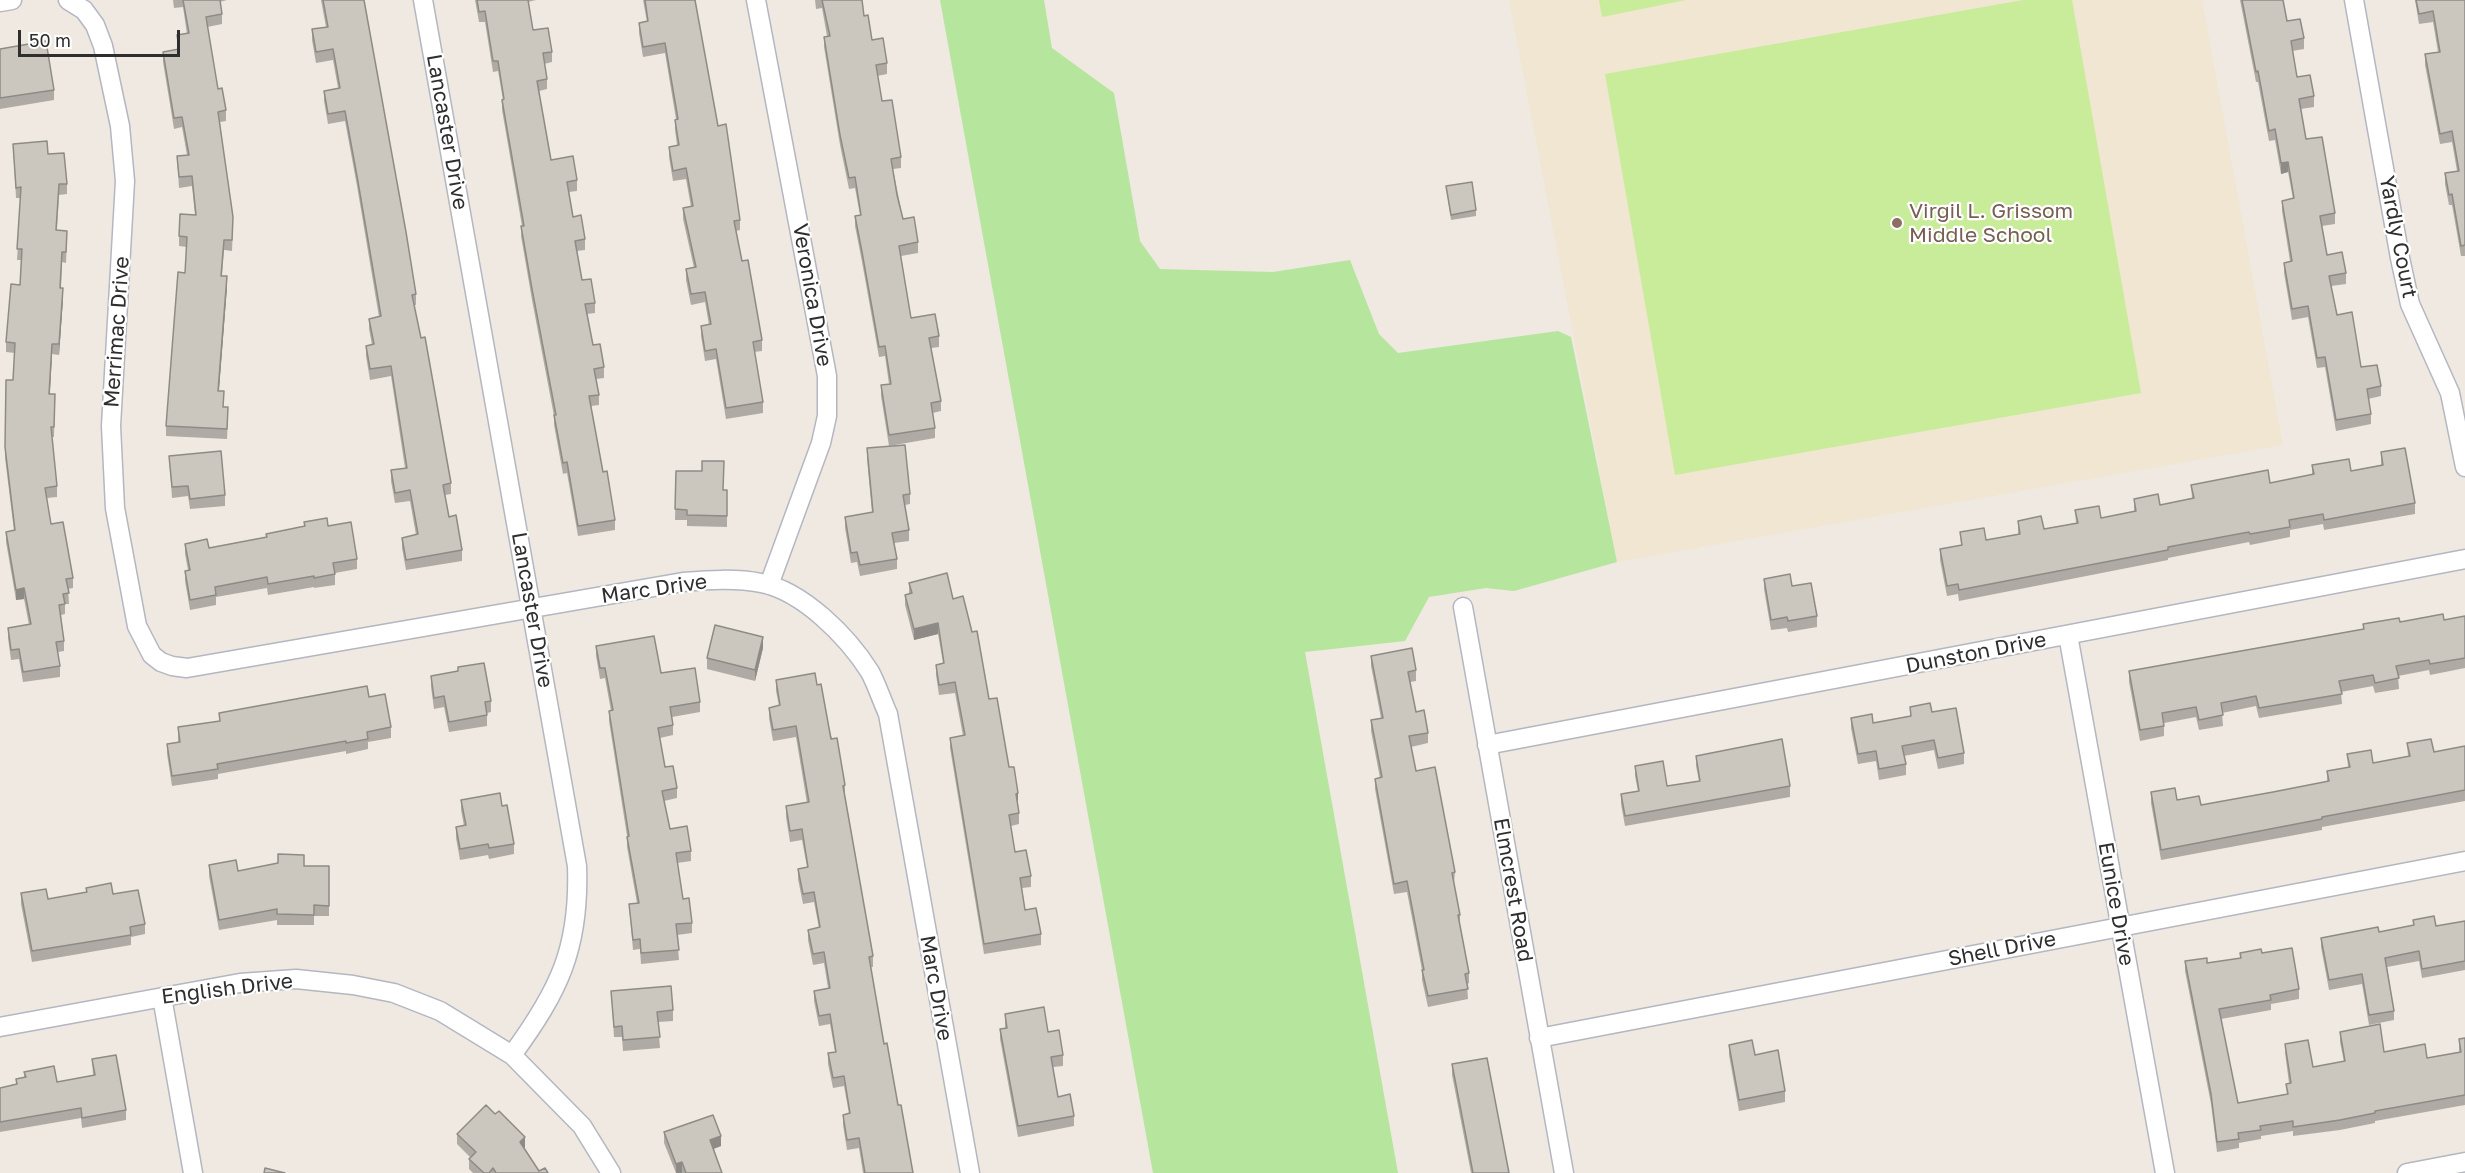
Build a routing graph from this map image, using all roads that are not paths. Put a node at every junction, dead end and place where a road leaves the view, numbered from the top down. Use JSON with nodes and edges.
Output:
{"nodes":[{"id":1,"x":12,"y":0,"type":"edge"},
{"id":2,"x":68,"y":0,"type":"edge"},
{"id":3,"x":423,"y":0,"type":"edge"},
{"id":4,"x":756,"y":0,"type":"edge"},
{"id":5,"x":2354,"y":0,"type":"edge"},
{"id":6,"x":0,"y":2,"type":"edge"},
{"id":7,"x":2465,"y":467,"type":"edge"},
{"id":8,"x":2465,"y":560,"type":"edge"},
{"id":9,"x":769,"y":585,"type":"junction"},
{"id":10,"x":1463,"y":607,"type":"dead end"},
{"id":11,"x":531,"y":609,"type":"junction"},
{"id":12,"x":2068,"y":635,"type":"junction"},
{"id":13,"x":152,"y":655,"type":"joint"},
{"id":14,"x":1487,"y":745,"type":"junction"},
{"id":15,"x":2465,"y":861,"type":"edge"},
{"id":16,"x":2120,"y":926,"type":"junction"},
{"id":17,"x":162,"y":997,"type":"junction"},
{"id":18,"x":0,"y":1027,"type":"edge"},
{"id":19,"x":1539,"y":1038,"type":"junction"},
{"id":20,"x":512,"y":1055,"type":"junction"},
{"id":21,"x":2465,"y":1162,"type":"edge"},
{"id":22,"x":193,"y":1173,"type":"edge"},
{"id":23,"x":611,"y":1173,"type":"edge"},
{"id":24,"x":970,"y":1173,"type":"edge"},
{"id":25,"x":1564,"y":1173,"type":"edge"},
{"id":26,"x":2165,"y":1173,"type":"edge"},
{"id":27,"x":2407,"y":1173,"type":"edge"}],
"edges":[{"from":1,"to":6,"type":"street"},
{"from":2,"to":13,"type":"street","name":"Merrimac Drive"},
{"from":3,"to":11,"type":"street","name":"Lancaster Drive"},
{"from":4,"to":9,"type":"street","name":"Veronica Drive"},
{"from":5,"to":7,"type":"street","name":"Yardly Court"},
{"from":8,"to":12,"type":"street","name":"Dunston Drive"},
{"from":9,"to":11,"type":"street","name":"Marc Drive"},
{"from":9,"to":24,"type":"street","name":"Marc Drive"},
{"from":10,"to":14,"type":"street","name":"Elmcrest Road"},
{"from":11,"to":13,"type":"street","name":"Marc Drive"},
{"from":11,"to":20,"type":"street","name":"Lancaster Drive"},
{"from":12,"to":14,"type":"street","name":"Dunston Drive"},
{"from":12,"to":16,"type":"street","name":"Eunice Drive"},
{"from":14,"to":19,"type":"street","name":"Elmcrest Road"},
{"from":15,"to":16,"type":"street","name":"Shell Drive"},
{"from":16,"to":19,"type":"street","name":"Shell Drive"},
{"from":16,"to":26,"type":"street","name":"Eunice Drive"},
{"from":17,"to":18,"type":"street","name":"English Drive"},
{"from":17,"to":20,"type":"street","name":"English Drive"},
{"from":17,"to":22,"type":"street"},
{"from":19,"to":25,"type":"street","name":"Elmcrest Road"},
{"from":20,"to":23,"type":"street"},
{"from":21,"to":27,"type":"street"}]}
